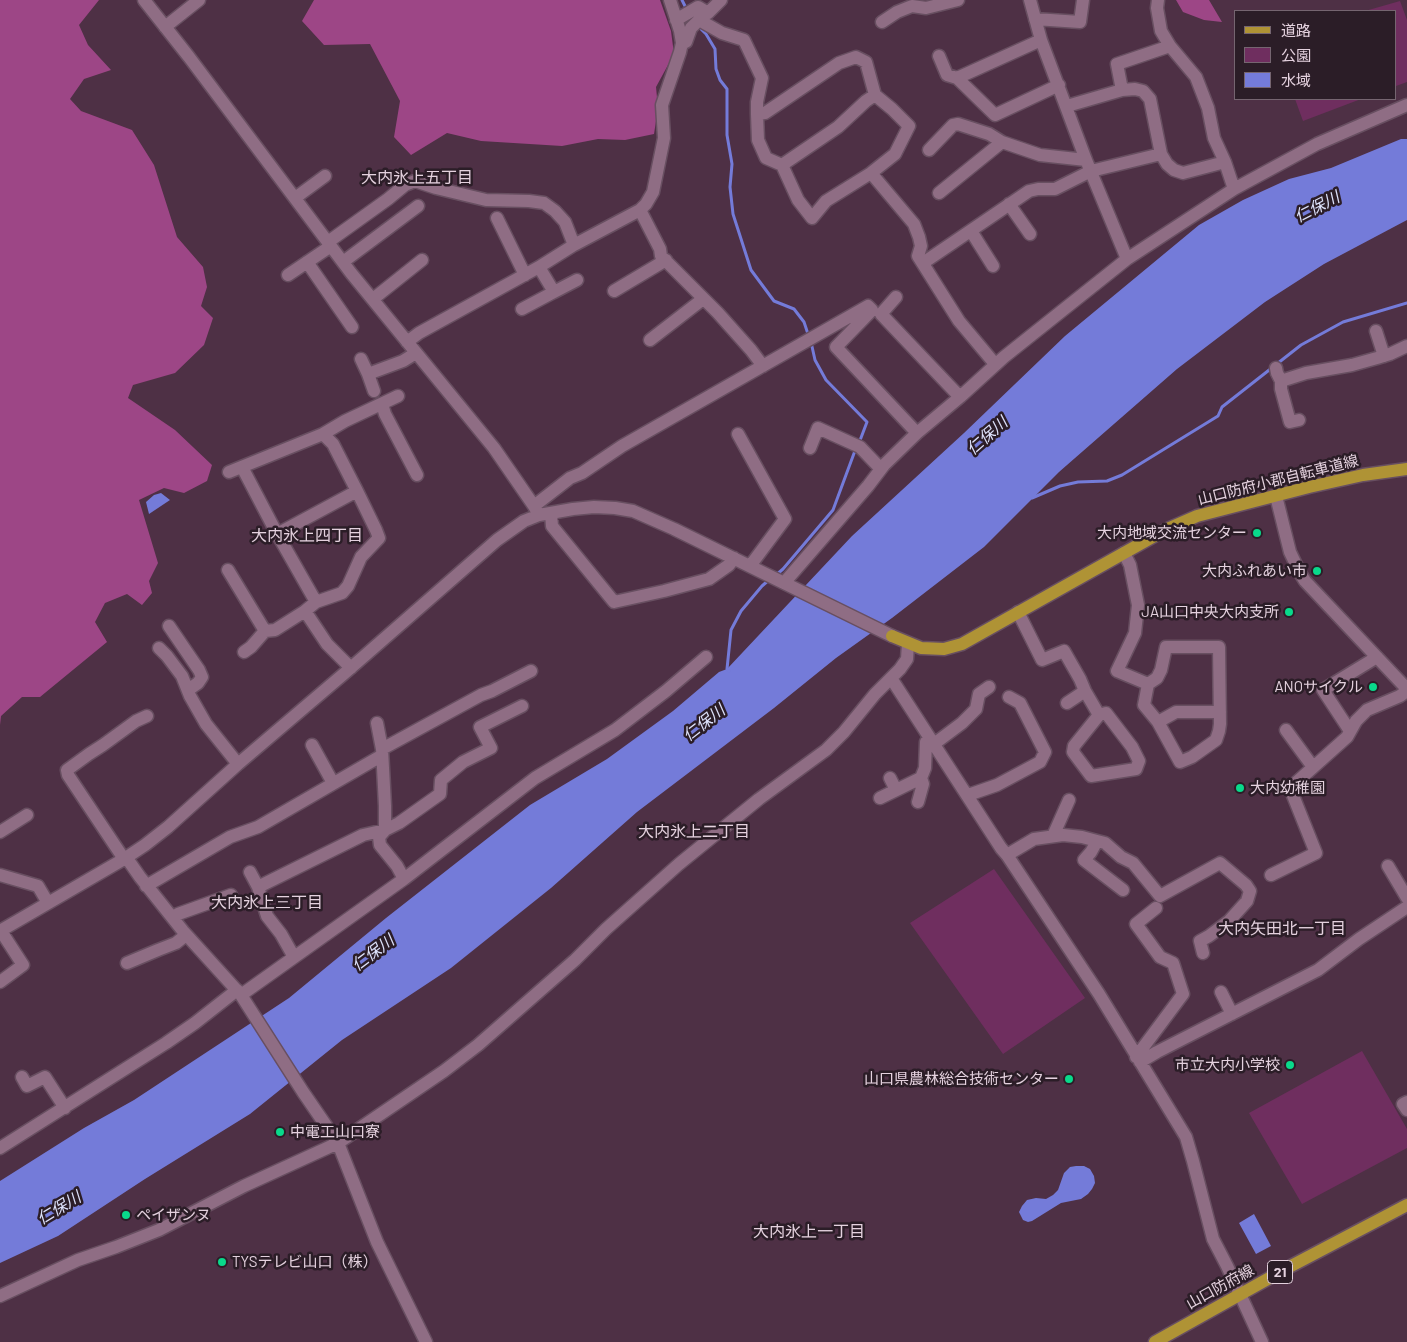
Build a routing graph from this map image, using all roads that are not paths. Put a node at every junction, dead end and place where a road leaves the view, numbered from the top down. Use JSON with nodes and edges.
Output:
{"nodes":[{"id":1,"x":144,"y":0,"type":"edge"},
{"id":2,"x":199,"y":0,"type":"edge"},
{"id":3,"x":670,"y":0,"type":"edge"},
{"id":4,"x":721,"y":0,"type":"edge"},
{"id":5,"x":958,"y":0,"type":"edge"},
{"id":6,"x":1030,"y":0,"type":"edge"},
{"id":7,"x":1083,"y":0,"type":"edge"},
{"id":8,"x":1158,"y":0,"type":"edge"},
{"id":9,"x":1036,"y":19,"type":"junction"},
{"id":10,"x":676,"y":20,"type":"junction"},
{"id":11,"x":882,"y":22,"type":"dead end"},
{"id":12,"x":165,"y":27,"type":"junction"},
{"id":13,"x":1042,"y":40,"type":"junction"},
{"id":14,"x":682,"y":43,"type":"junction"},
{"id":15,"x":1170,"y":46,"type":"junction"},
{"id":16,"x":939,"y":56,"type":"dead end"},
{"id":17,"x":957,"y":78,"type":"junction"},
{"id":18,"x":1059,"y":85,"type":"junction"},
{"id":19,"x":1122,"y":90,"type":"junction"},
{"id":20,"x":875,"y":95,"type":"junction"},
{"id":21,"x":1407,"y":105,"type":"edge"},
{"id":22,"x":1067,"y":106,"type":"junction"},
{"id":23,"x":757,"y":114,"type":"junction"},
{"id":24,"x":1002,"y":142,"type":"junction"},
{"id":25,"x":929,"y":150,"type":"dead end"},
{"id":26,"x":1162,"y":154,"type":"junction"},
{"id":27,"x":1225,"y":162,"type":"junction"},
{"id":28,"x":782,"y":165,"type":"junction"},
{"id":29,"x":1088,"y":166,"type":"junction"},
{"id":30,"x":871,"y":173,"type":"junction"},
{"id":31,"x":325,"y":176,"type":"dead end"},
{"id":32,"x":1234,"y":189,"type":"junction"},
{"id":33,"x":939,"y":193,"type":"dead end"},
{"id":34,"x":295,"y":198,"type":"junction"},
{"id":35,"x":1009,"y":204,"type":"junction"},
{"id":36,"x":418,"y":206,"type":"dead end"},
{"id":37,"x":640,"y":210,"type":"junction"},
{"id":38,"x":497,"y":218,"type":"dead end"},
{"id":39,"x":971,"y":231,"type":"junction"},
{"id":40,"x":1030,"y":234,"type":"dead end"},
{"id":41,"x":330,"y":244,"type":"junction"},
{"id":42,"x":574,"y":245,"type":"junction"},
{"id":43,"x":1127,"y":259,"type":"junction"},
{"id":44,"x":422,"y":260,"type":"dead end"},
{"id":45,"x":666,"y":260,"type":"junction"},
{"id":46,"x":307,"y":262,"type":"junction"},
{"id":47,"x":343,"y":262,"type":"junction"},
{"id":48,"x":923,"y":263,"type":"junction"},
{"id":49,"x":993,"y":266,"type":"dead end"},
{"id":50,"x":539,"y":267,"type":"junction"},
{"id":51,"x":288,"y":275,"type":"dead end"},
{"id":52,"x":525,"y":275,"type":"junction"},
{"id":53,"x":577,"y":280,"type":"dead end"},
{"id":54,"x":614,"y":291,"type":"dead end"},
{"id":55,"x":554,"y":292,"type":"junction"},
{"id":56,"x":896,"y":297,"type":"dead end"},
{"id":57,"x":372,"y":299,"type":"junction"},
{"id":58,"x":704,"y":299,"type":"junction"},
{"id":59,"x":522,"y":309,"type":"dead end"},
{"id":60,"x":352,"y":327,"type":"dead end"},
{"id":61,"x":1376,"y":331,"type":"dead end"},
{"id":62,"x":650,"y":340,"type":"dead end"},
{"id":63,"x":408,"y":342,"type":"junction"},
{"id":64,"x":1407,"y":346,"type":"edge"},
{"id":65,"x":416,"y":353,"type":"junction"},
{"id":66,"x":1384,"y":356,"type":"junction"},
{"id":67,"x":361,"y":359,"type":"dead end"},
{"id":68,"x":995,"y":364,"type":"junction"},
{"id":69,"x":763,"y":366,"type":"junction"},
{"id":70,"x":1276,"y":368,"type":"dead end"},
{"id":71,"x":368,"y":374,"type":"junction"},
{"id":72,"x":1281,"y":381,"type":"junction"},
{"id":73,"x":374,"y":390,"type":"dead end"},
{"id":74,"x":398,"y":396,"type":"dead end"},
{"id":75,"x":960,"y":397,"type":"junction"},
{"id":76,"x":382,"y":404,"type":"junction"},
{"id":77,"x":1290,"y":422,"type":"dead end"},
{"id":78,"x":917,"y":433,"type":"junction"},
{"id":79,"x":324,"y":434,"type":"junction"},
{"id":80,"x":738,"y":434,"type":"dead end"},
{"id":81,"x":810,"y":448,"type":"dead end"},
{"id":82,"x":1407,"y":469,"type":"edge"},
{"id":83,"x":881,"y":470,"type":"junction"},
{"id":84,"x":417,"y":475,"type":"dead end"},
{"id":85,"x":357,"y":491,"type":"junction"},
{"id":86,"x":1276,"y":496,"type":"junction"},
{"id":87,"x":541,"y":511,"type":"junction"},
{"id":88,"x":277,"y":534,"type":"junction"},
{"id":89,"x":1124,"y":553,"type":"junction"},
{"id":90,"x":734,"y":558,"type":"junction"},
{"id":91,"x":750,"y":566,"type":"junction"},
{"id":92,"x":228,"y":570,"type":"dead end"},
{"id":93,"x":789,"y":586,"type":"junction"},
{"id":94,"x":316,"y":602,"type":"junction"},
{"id":95,"x":305,"y":611,"type":"junction"},
{"id":96,"x":1018,"y":612,"type":"junction"},
{"id":97,"x":169,"y":626,"type":"dead end"},
{"id":98,"x":265,"y":631,"type":"junction"},
{"id":99,"x":890,"y":635,"type":"joint"},
{"id":100,"x":908,"y":644,"type":"junction"},
{"id":101,"x":159,"y":648,"type":"dead end"},
{"id":102,"x":244,"y":652,"type":"dead end"},
{"id":103,"x":706,"y":657,"type":"dead end"},
{"id":104,"x":1377,"y":657,"type":"junction"},
{"id":105,"x":351,"y":668,"type":"junction"},
{"id":106,"x":531,"y":671,"type":"dead end"},
{"id":107,"x":891,"y":678,"type":"junction"},
{"id":108,"x":1148,"y":684,"type":"junction"},
{"id":109,"x":989,"y":688,"type":"dead end"},
{"id":110,"x":188,"y":690,"type":"junction"},
{"id":111,"x":1407,"y":690,"type":"edge"},
{"id":112,"x":1085,"y":691,"type":"junction"},
{"id":113,"x":1009,"y":697,"type":"dead end"},
{"id":114,"x":1067,"y":703,"type":"dead end"},
{"id":115,"x":522,"y":706,"type":"dead end"},
{"id":116,"x":1220,"y":712,"type":"junction"},
{"id":117,"x":1099,"y":715,"type":"junction"},
{"id":118,"x":147,"y":716,"type":"dead end"},
{"id":119,"x":1158,"y":722,"type":"junction"},
{"id":120,"x":377,"y":723,"type":"dead end"},
{"id":121,"x":1286,"y":730,"type":"dead end"},
{"id":122,"x":1350,"y":731,"type":"junction"},
{"id":123,"x":932,"y":740,"type":"junction"},
{"id":124,"x":312,"y":745,"type":"dead end"},
{"id":125,"x":381,"y":753,"type":"junction"},
{"id":126,"x":238,"y":764,"type":"junction"},
{"id":127,"x":1313,"y":768,"type":"junction"},
{"id":128,"x":890,"y":778,"type":"dead end"},
{"id":129,"x":921,"y":778,"type":"junction"},
{"id":130,"x":334,"y":783,"type":"junction"},
{"id":131,"x":896,"y":790,"type":"junction"},
{"id":132,"x":968,"y":796,"type":"junction"},
{"id":133,"x":880,"y":798,"type":"dead end"},
{"id":134,"x":1069,"y":800,"type":"dead end"},
{"id":135,"x":918,"y":802,"type":"dead end"},
{"id":136,"x":27,"y":815,"type":"dead end"},
{"id":137,"x":385,"y":830,"type":"junction"},
{"id":138,"x":0,"y":832,"type":"edge"},
{"id":139,"x":1053,"y":836,"type":"junction"},
{"id":140,"x":1096,"y":841,"type":"junction"},
{"id":141,"x":1007,"y":855,"type":"junction"},
{"id":142,"x":125,"y":858,"type":"junction"},
{"id":143,"x":1388,"y":866,"type":"dead end"},
{"id":144,"x":250,"y":872,"type":"dead end"},
{"id":145,"x":0,"y":875,"type":"edge"},
{"id":146,"x":1270,"y":875,"type":"dead end"},
{"id":147,"x":404,"y":878,"type":"junction"},
{"id":148,"x":146,"y":886,"type":"junction"},
{"id":149,"x":258,"y":888,"type":"junction"},
{"id":150,"x":1115,"y":888,"type":"dead end"},
{"id":151,"x":231,"y":895,"type":"dead end"},
{"id":152,"x":1407,"y":898,"type":"edge"},
{"id":153,"x":48,"y":903,"type":"junction"},
{"id":154,"x":1407,"y":907,"type":"edge"},
{"id":155,"x":1156,"y":908,"type":"dead end"},
{"id":156,"x":172,"y":918,"type":"junction"},
{"id":157,"x":0,"y":931,"type":"edge"},
{"id":158,"x":186,"y":935,"type":"junction"},
{"id":159,"x":1200,"y":942,"type":"dead end"},
{"id":160,"x":294,"y":957,"type":"junction"},
{"id":161,"x":127,"y":963,"type":"dead end"},
{"id":162,"x":0,"y":982,"type":"edge"},
{"id":163,"x":1221,"y":992,"type":"dead end"},
{"id":164,"x":240,"y":994,"type":"junction"},
{"id":165,"x":1232,"y":1014,"type":"junction"},
{"id":166,"x":1138,"y":1060,"type":"junction"},
{"id":167,"x":22,"y":1077,"type":"dead end"},
{"id":168,"x":1407,"y":1102,"type":"edge"},
{"id":169,"x":65,"y":1108,"type":"junction"},
{"id":170,"x":1407,"y":1110,"type":"edge"},
{"id":171,"x":338,"y":1143,"type":"junction"},
{"id":172,"x":0,"y":1148,"type":"edge"},
{"id":173,"x":1407,"y":1205,"type":"edge"},
{"id":174,"x":1240,"y":1294,"type":"junction"},
{"id":175,"x":0,"y":1296,"type":"edge"},
{"id":176,"x":426,"y":1342,"type":"edge"},
{"id":177,"x":1155,"y":1342,"type":"edge"},
{"id":178,"x":1262,"y":1342,"type":"edge"}],
"edges":[{"from":1,"to":12,"type":"street"},
{"from":2,"to":12,"type":"street"},
{"from":3,"to":10,"type":"street"},
{"from":4,"to":10,"type":"street"},
{"from":5,"to":11,"type":"street"},
{"from":6,"to":9,"type":"street"},
{"from":7,"to":9,"type":"street"},
{"from":8,"to":15,"type":"street"},
{"from":9,"to":13,"type":"street"},
{"from":10,"to":14,"type":"street"},
{"from":12,"to":34,"type":"street"},
{"from":13,"to":17,"type":"street"},
{"from":13,"to":18,"type":"street"},
{"from":14,"to":23,"type":"street"},
{"from":14,"to":37,"type":"street"},
{"from":15,"to":19,"type":"street"},
{"from":15,"to":27,"type":"street"},
{"from":16,"to":17,"type":"street"},
{"from":17,"to":18,"type":"street"},
{"from":18,"to":22,"type":"street"},
{"from":19,"to":22,"type":"street"},
{"from":19,"to":26,"type":"street"},
{"from":20,"to":23,"type":"street"},
{"from":20,"to":28,"type":"street"},
{"from":20,"to":30,"type":"street"},
{"from":21,"to":32,"type":"street"},
{"from":22,"to":29,"type":"street"},
{"from":23,"to":28,"type":"street"},
{"from":24,"to":25,"type":"street"},
{"from":24,"to":29,"type":"street"},
{"from":24,"to":33,"type":"street"},
{"from":26,"to":27,"type":"street"},
{"from":26,"to":29,"type":"street"},
{"from":27,"to":32,"type":"street"},
{"from":28,"to":30,"type":"street"},
{"from":29,"to":35,"type":"street"},
{"from":29,"to":43,"type":"street"},
{"from":30,"to":48,"type":"street"},
{"from":31,"to":34,"type":"street"},
{"from":32,"to":43,"type":"street"},
{"from":34,"to":41,"type":"street"},
{"from":35,"to":39,"type":"street"},
{"from":35,"to":40,"type":"street"},
{"from":36,"to":47,"type":"street"},
{"from":37,"to":42,"type":"street"},
{"from":37,"to":45,"type":"street"},
{"from":38,"to":52,"type":"street"},
{"from":39,"to":48,"type":"street"},
{"from":39,"to":49,"type":"street"},
{"from":41,"to":42,"type":"street"},
{"from":41,"to":46,"type":"street"},
{"from":41,"to":47,"type":"street"},
{"from":42,"to":50,"type":"street"},
{"from":43,"to":68,"type":"street"},
{"from":44,"to":57,"type":"street"},
{"from":45,"to":54,"type":"street"},
{"from":45,"to":58,"type":"street"},
{"from":46,"to":51,"type":"street"},
{"from":46,"to":60,"type":"street"},
{"from":47,"to":57,"type":"street"},
{"from":48,"to":68,"type":"street"},
{"from":50,"to":52,"type":"street"},
{"from":50,"to":55,"type":"street"},
{"from":52,"to":63,"type":"street"},
{"from":53,"to":55,"type":"street"},
{"from":55,"to":59,"type":"street"},
{"from":56,"to":75,"type":"street"},
{"from":57,"to":63,"type":"street"},
{"from":58,"to":62,"type":"street"},
{"from":58,"to":69,"type":"street"},
{"from":61,"to":66,"type":"street"},
{"from":63,"to":65,"type":"street"},
{"from":64,"to":66,"type":"street"},
{"from":65,"to":71,"type":"street"},
{"from":65,"to":87,"type":"street"},
{"from":66,"to":72,"type":"street"},
{"from":67,"to":71,"type":"street"},
{"from":68,"to":75,"type":"street"},
{"from":69,"to":78,"type":"street"},
{"from":69,"to":87,"type":"street"},
{"from":70,"to":72,"type":"street"},
{"from":71,"to":73,"type":"street"},
{"from":72,"to":77,"type":"street"},
{"from":74,"to":76,"type":"street"},
{"from":75,"to":78,"type":"street"},
{"from":76,"to":79,"type":"street"},
{"from":76,"to":84,"type":"street"},
{"from":78,"to":83,"type":"street"},
{"from":79,"to":85,"type":"street"},
{"from":79,"to":88,"type":"street"},
{"from":80,"to":91,"type":"street"},
{"from":81,"to":83,"type":"street"},
{"from":82,"to":86,"type":"main road","name":"山口防府小郡自転車道線"},
{"from":83,"to":93,"type":"street"},
{"from":85,"to":88,"type":"street"},
{"from":85,"to":94,"type":"street"},
{"from":86,"to":89,"type":"main road","name":"山口防府小郡自転車道線"},
{"from":86,"to":104,"type":"street"},
{"from":87,"to":90,"type":"street"},
{"from":87,"to":90,"type":"street"},
{"from":87,"to":105,"type":"street"},
{"from":88,"to":94,"type":"street"},
{"from":89,"to":96,"type":"main road","name":"山口防府小郡自転車道線"},
{"from":89,"to":108,"type":"street"},
{"from":90,"to":91,"type":"street"},
{"from":91,"to":93,"type":"street"},
{"from":92,"to":98,"type":"street"},
{"from":93,"to":99,"type":"street"},
{"from":94,"to":95,"type":"street"},
{"from":95,"to":98,"type":"street"},
{"from":95,"to":105,"type":"street"},
{"from":96,"to":100,"type":"main road","name":"山口防府小郡自転車道線"},
{"from":96,"to":112,"type":"street"},
{"from":97,"to":110,"type":"street"},
{"from":98,"to":102,"type":"street"},
{"from":99,"to":100,"type":"main road","name":"山口防府小郡自転車道線"},
{"from":100,"to":107,"type":"street"},
{"from":101,"to":110,"type":"street"},
{"from":103,"to":147,"type":"street"},
{"from":104,"to":111,"type":"street"},
{"from":104,"to":122,"type":"street"},
{"from":105,"to":126,"type":"street"},
{"from":106,"to":125,"type":"street"},
{"from":107,"to":123,"type":"street"},
{"from":107,"to":171,"type":"street"},
{"from":108,"to":116,"type":"street"},
{"from":108,"to":119,"type":"street"},
{"from":109,"to":123,"type":"street"},
{"from":110,"to":126,"type":"street"},
{"from":111,"to":122,"type":"street"},
{"from":112,"to":114,"type":"street"},
{"from":112,"to":117,"type":"street"},
{"from":113,"to":132,"type":"street"},
{"from":115,"to":137,"type":"street"},
{"from":116,"to":119,"type":"street"},
{"from":116,"to":119,"type":"street"},
{"from":117,"to":117,"type":"street"},
{"from":118,"to":142,"type":"street"},
{"from":120,"to":125,"type":"street"},
{"from":121,"to":127,"type":"street"},
{"from":122,"to":127,"type":"street"},
{"from":123,"to":129,"type":"street"},
{"from":123,"to":132,"type":"street"},
{"from":124,"to":130,"type":"street"},
{"from":125,"to":130,"type":"street"},
{"from":125,"to":137,"type":"street"},
{"from":126,"to":142,"type":"street"},
{"from":127,"to":146,"type":"street"},
{"from":128,"to":131,"type":"street"},
{"from":129,"to":131,"type":"street"},
{"from":129,"to":135,"type":"street"},
{"from":130,"to":148,"type":"street"},
{"from":131,"to":133,"type":"street"},
{"from":132,"to":141,"type":"street"},
{"from":134,"to":139,"type":"street"},
{"from":136,"to":138,"type":"street"},
{"from":137,"to":147,"type":"street"},
{"from":137,"to":149,"type":"street"},
{"from":139,"to":140,"type":"street"},
{"from":139,"to":141,"type":"street"},
{"from":140,"to":150,"type":"street"},
{"from":140,"to":159,"type":"street"},
{"from":141,"to":166,"type":"street"},
{"from":142,"to":148,"type":"street"},
{"from":142,"to":153,"type":"street"},
{"from":143,"to":152,"type":"street"},
{"from":144,"to":149,"type":"street"},
{"from":145,"to":153,"type":"street"},
{"from":147,"to":160,"type":"street"},
{"from":148,"to":156,"type":"street"},
{"from":149,"to":160,"type":"street"},
{"from":151,"to":156,"type":"street"},
{"from":153,"to":157,"type":"street"},
{"from":154,"to":165,"type":"street"},
{"from":155,"to":166,"type":"street"},
{"from":156,"to":158,"type":"street"},
{"from":157,"to":162,"type":"street"},
{"from":158,"to":161,"type":"street"},
{"from":158,"to":164,"type":"street"},
{"from":160,"to":164,"type":"street"},
{"from":163,"to":165,"type":"street"},
{"from":164,"to":169,"type":"street"},
{"from":164,"to":171,"type":"street"},
{"from":165,"to":166,"type":"street"},
{"from":166,"to":174,"type":"street"},
{"from":167,"to":169,"type":"street"},
{"from":168,"to":170,"type":"street"},
{"from":169,"to":172,"type":"street"},
{"from":171,"to":175,"type":"street"},
{"from":171,"to":176,"type":"street"},
{"from":173,"to":174,"type":"main road","name":"山口防府線","number":"21"},
{"from":174,"to":177,"type":"main road","name":"山口防府線","number":"21"},
{"from":174,"to":178,"type":"street"}]}
